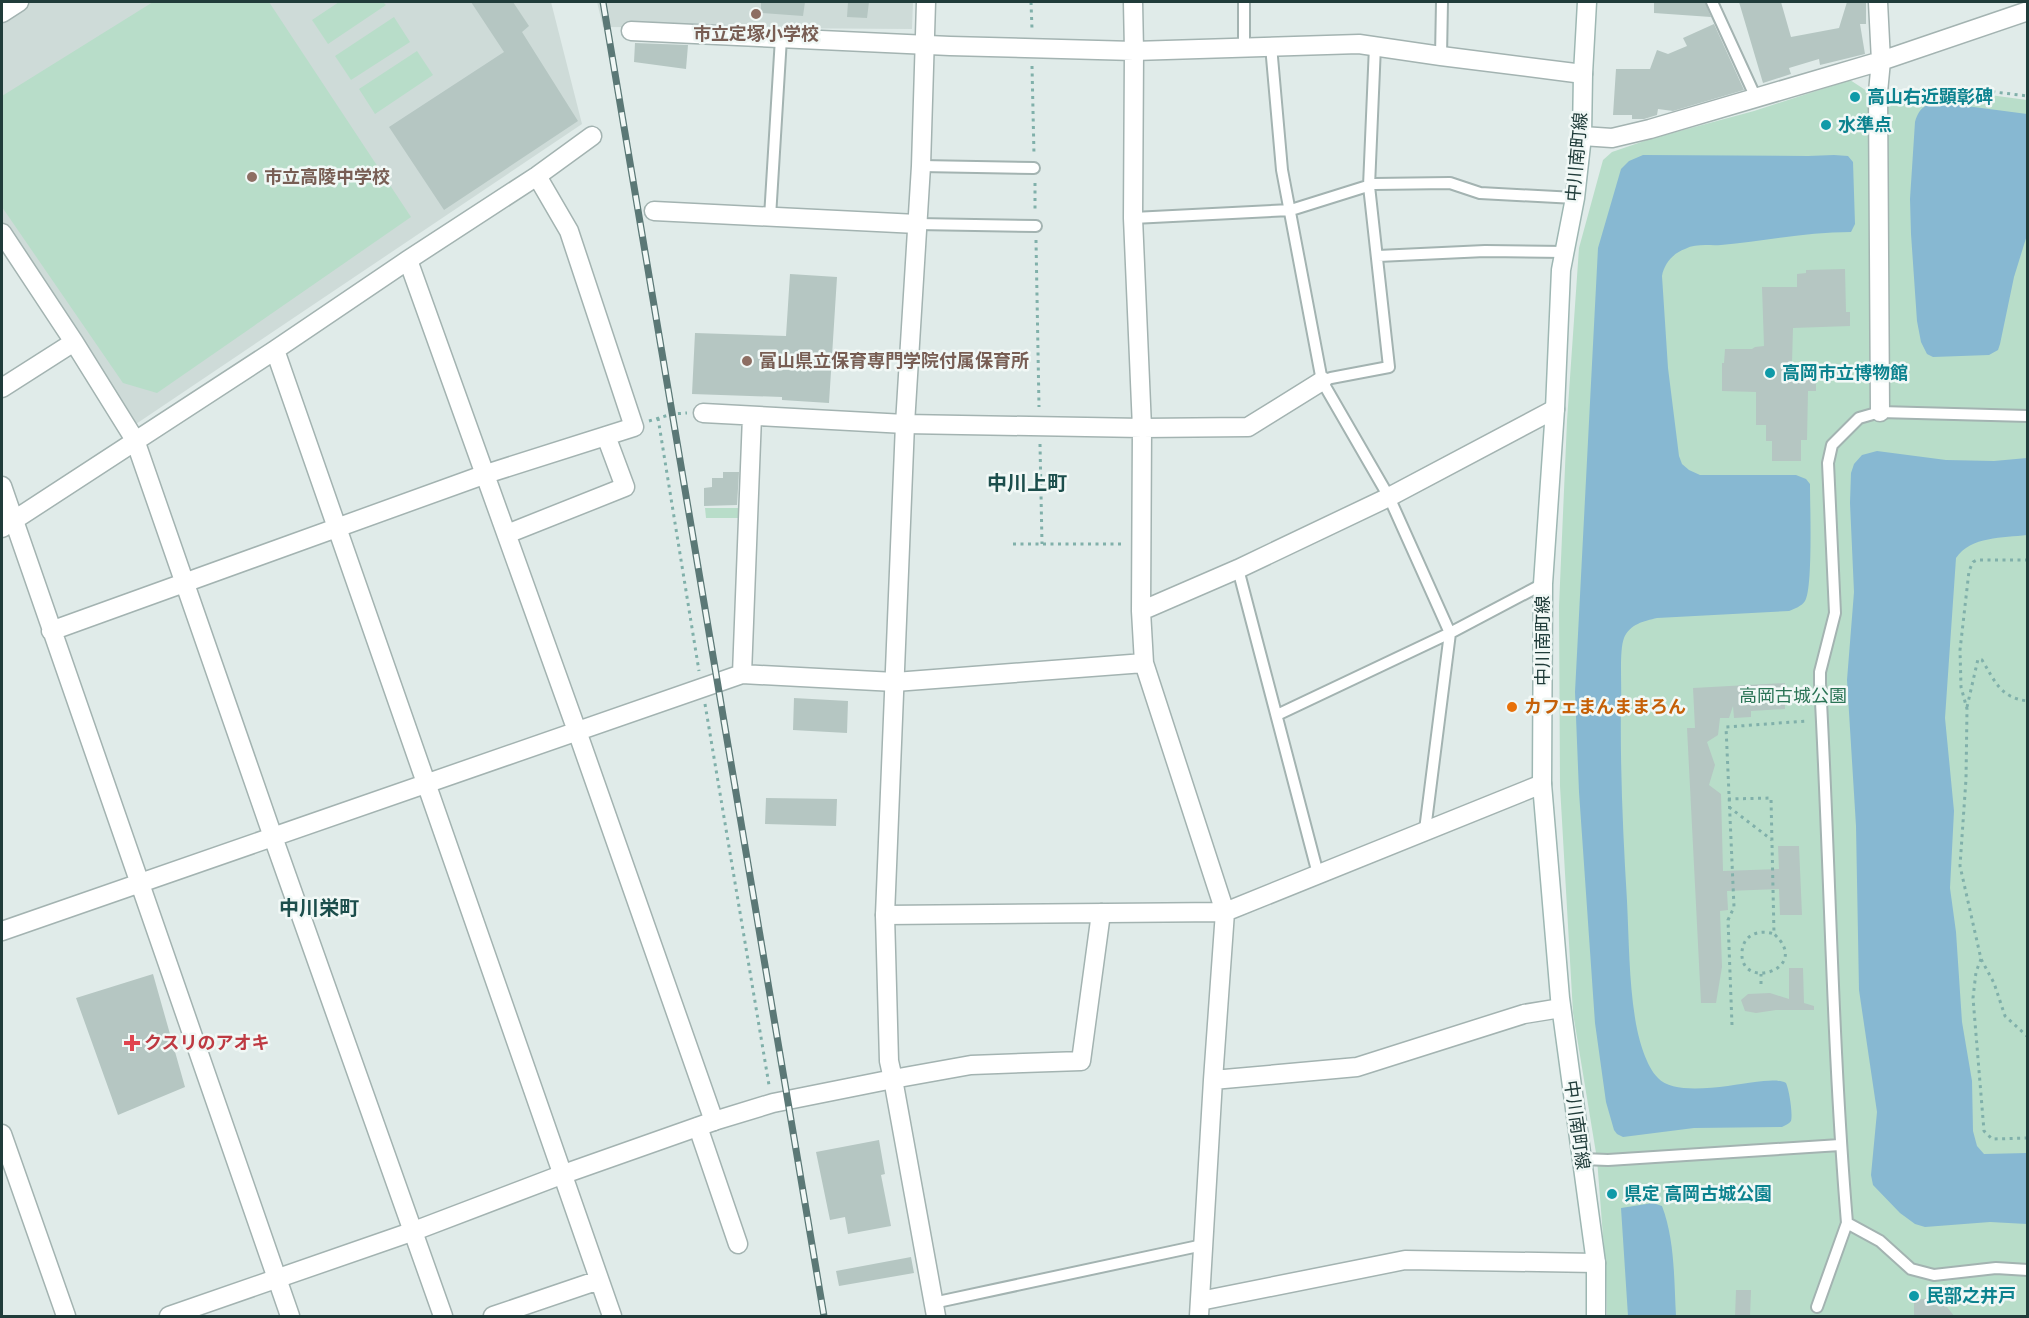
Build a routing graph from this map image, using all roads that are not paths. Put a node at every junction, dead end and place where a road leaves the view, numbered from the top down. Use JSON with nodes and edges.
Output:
{"nodes":[{"id":1,"x":19,"y":2,"type":"edge"},
{"id":2,"x":926,"y":2,"type":"edge"},
{"id":3,"x":1132,"y":2,"type":"edge"},
{"id":4,"x":1244,"y":2,"type":"edge"},
{"id":5,"x":1442,"y":2,"type":"edge"},
{"id":6,"x":1587,"y":2,"type":"edge"},
{"id":7,"x":1712,"y":2,"type":"edge"},
{"id":8,"x":1878,"y":2,"type":"edge"},
{"id":9,"x":2028,"y":11,"type":"edge"},
{"id":10,"x":2,"y":13,"type":"edge"},
{"id":11,"x":631,"y":31,"type":"dead end"},
{"id":12,"x":781,"y":38,"type":"junction"},
{"id":13,"x":924,"y":45,"type":"junction"},
{"id":14,"x":1271,"y":46,"type":"junction"},
{"id":15,"x":1375,"y":46,"type":"junction"},
{"id":16,"x":1244,"y":47,"type":"junction"},
{"id":17,"x":1134,"y":51,"type":"junction"},
{"id":18,"x":1441,"y":57,"type":"junction"},
{"id":19,"x":1881,"y":61,"type":"junction"},
{"id":20,"x":1582,"y":74,"type":"junction"},
{"id":21,"x":1756,"y":98,"type":"junction"},
{"id":22,"x":592,"y":136,"type":"dead end"},
{"id":23,"x":1582,"y":136,"type":"junction"},
{"id":24,"x":921,"y":166,"type":"junction"},
{"id":25,"x":1035,"y":168,"type":"road end"},
{"id":26,"x":537,"y":176,"type":"junction"},
{"id":27,"x":1369,"y":186,"type":"junction"},
{"id":28,"x":1575,"y":198,"type":"junction"},
{"id":29,"x":1291,"y":210,"type":"junction"},
{"id":30,"x":654,"y":211,"type":"dead end"},
{"id":31,"x":770,"y":217,"type":"junction"},
{"id":32,"x":1133,"y":218,"type":"junction"},
{"id":33,"x":917,"y":225,"type":"junction"},
{"id":34,"x":1036,"y":226,"type":"road end"},
{"id":35,"x":2,"y":233,"type":"edge"},
{"id":36,"x":1565,"y":252,"type":"junction"},
{"id":37,"x":1378,"y":256,"type":"junction"},
{"id":38,"x":408,"y":260,"type":"junction"},
{"id":39,"x":74,"y":342,"type":"junction"},
{"id":40,"x":275,"y":350,"type":"junction"},
{"id":41,"x":1322,"y":381,"type":"junction"},
{"id":42,"x":2,"y":388,"type":"edge"},
{"id":43,"x":1555,"y":409,"type":"junction"},
{"id":44,"x":1880,"y":412,"type":"junction"},
{"id":45,"x":703,"y":413,"type":"road end"},
{"id":46,"x":752,"y":416,"type":"junction"},
{"id":47,"x":2028,"y":416,"type":"edge"},
{"id":48,"x":905,"y":424,"type":"junction"},
{"id":49,"x":1142,"y":428,"type":"junction"},
{"id":50,"x":606,"y":436,"type":"junction"},
{"id":51,"x":135,"y":440,"type":"junction"},
{"id":52,"x":486,"y":474,"type":"junction"},
{"id":53,"x":2,"y":486,"type":"edge"},
{"id":54,"x":1389,"y":497,"type":"junction"},
{"id":55,"x":8,"y":524,"type":"edge"},
{"id":56,"x":336,"y":527,"type":"junction"},
{"id":57,"x":507,"y":534,"type":"junction"},
{"id":58,"x":1238,"y":569,"type":"junction"},
{"id":59,"x":184,"y":583,"type":"junction"},
{"id":60,"x":1543,"y":584,"type":"junction"},
{"id":61,"x":1141,"y":611,"type":"junction"},
{"id":62,"x":51,"y":631,"type":"junction"},
{"id":63,"x":1450,"y":633,"type":"junction"},
{"id":64,"x":1144,"y":663,"type":"junction"},
{"id":65,"x":742,"y":674,"type":"junction"},
{"id":66,"x":895,"y":682,"type":"junction"},
{"id":67,"x":1277,"y":715,"type":"junction"},
{"id":68,"x":578,"y":731,"type":"junction"},
{"id":69,"x":425,"y":783,"type":"junction"},
{"id":70,"x":1542,"y":784,"type":"junction"},
{"id":71,"x":1425,"y":830,"type":"junction"},
{"id":72,"x":273,"y":837,"type":"junction"},
{"id":73,"x":1318,"y":874,"type":"junction"},
{"id":74,"x":139,"y":882,"type":"junction"},
{"id":75,"x":1225,"y":912,"type":"junction"},
{"id":76,"x":1101,"y":913,"type":"junction"},
{"id":77,"x":885,"y":915,"type":"junction"},
{"id":78,"x":2,"y":931,"type":"edge"},
{"id":79,"x":1561,"y":1008,"type":"junction"},
{"id":80,"x":893,"y":1079,"type":"junction"},
{"id":81,"x":1213,"y":1080,"type":"junction"},
{"id":82,"x":706,"y":1124,"type":"junction"},
{"id":83,"x":2,"y":1134,"type":"edge"},
{"id":84,"x":1840,"y":1145,"type":"junction"},
{"id":85,"x":1582,"y":1159,"type":"junction"},
{"id":86,"x":561,"y":1175,"type":"junction"},
{"id":87,"x":1847,"y":1223,"type":"junction"},
{"id":88,"x":414,"y":1231,"type":"junction"},
{"id":89,"x":738,"y":1244,"type":"dead end"},
{"id":90,"x":1203,"y":1245,"type":"junction"},
{"id":91,"x":1596,"y":1263,"type":"junction"},
{"id":92,"x":2028,"y":1270,"type":"edge"},
{"id":93,"x":277,"y":1279,"type":"junction"},
{"id":94,"x":599,"y":1280,"type":"junction"},
{"id":95,"x":1817,"y":1307,"type":"dead end"},
{"id":96,"x":1200,"y":1309,"type":"edge"},
{"id":97,"x":934,"y":1310,"type":"edge"},
{"id":98,"x":66,"y":1317,"type":"edge"},
{"id":99,"x":169,"y":1317,"type":"edge"},
{"id":100,"x":290,"y":1317,"type":"edge"},
{"id":101,"x":443,"y":1317,"type":"edge"},
{"id":102,"x":493,"y":1317,"type":"edge"},
{"id":103,"x":612,"y":1317,"type":"edge"},
{"id":104,"x":1596,"y":1317,"type":"edge"}],
"edges":[{"from":1,"to":10,"type":"street"},
{"from":2,"to":13,"type":"street"},
{"from":3,"to":17,"type":"street"},
{"from":4,"to":16,"type":"lane"},
{"from":5,"to":18,"type":"lane"},
{"from":6,"to":20,"type":"street","name":"中川南町線"},
{"from":7,"to":21,"type":"lane"},
{"from":8,"to":19,"type":"street"},
{"from":9,"to":19,"type":"street"},
{"from":11,"to":12,"type":"street"},
{"from":12,"to":13,"type":"street"},
{"from":12,"to":31,"type":"lane"},
{"from":13,"to":17,"type":"street"},
{"from":13,"to":24,"type":"street"},
{"from":14,"to":15,"type":"street"},
{"from":14,"to":16,"type":"street"},
{"from":14,"to":29,"type":"lane"},
{"from":15,"to":18,"type":"street"},
{"from":15,"to":27,"type":"lane"},
{"from":16,"to":17,"type":"street"},
{"from":17,"to":32,"type":"street"},
{"from":18,"to":20,"type":"street"},
{"from":19,"to":21,"type":"street"},
{"from":19,"to":44,"type":"street"},
{"from":20,"to":23,"type":"street","name":"中川南町線"},
{"from":21,"to":23,"type":"street"},
{"from":22,"to":26,"type":"street"},
{"from":23,"to":28,"type":"street","name":"中川南町線"},
{"from":24,"to":25,"type":"lane"},
{"from":24,"to":33,"type":"street"},
{"from":26,"to":38,"type":"street"},
{"from":26,"to":50,"type":"street"},
{"from":27,"to":28,"type":"lane"},
{"from":27,"to":29,"type":"lane"},
{"from":27,"to":37,"type":"lane"},
{"from":28,"to":36,"type":"street","name":"中川南町線"},
{"from":29,"to":32,"type":"lane"},
{"from":29,"to":41,"type":"lane"},
{"from":30,"to":31,"type":"street"},
{"from":31,"to":33,"type":"street"},
{"from":32,"to":49,"type":"street"},
{"from":33,"to":34,"type":"lane"},
{"from":33,"to":48,"type":"street"},
{"from":35,"to":39,"type":"street"},
{"from":36,"to":37,"type":"lane"},
{"from":36,"to":43,"type":"street","name":"中川南町線"},
{"from":37,"to":41,"type":"lane"},
{"from":38,"to":40,"type":"street"},
{"from":38,"to":52,"type":"street"},
{"from":39,"to":42,"type":"street"},
{"from":39,"to":51,"type":"street"},
{"from":40,"to":51,"type":"street"},
{"from":40,"to":56,"type":"street"},
{"from":41,"to":49,"type":"street"},
{"from":41,"to":54,"type":"lane"},
{"from":43,"to":54,"type":"street"},
{"from":43,"to":60,"type":"street","name":"中川南町線"},
{"from":44,"to":47,"type":"lane"},
{"from":44,"to":84,"type":"lane"},
{"from":45,"to":46,"type":"street"},
{"from":46,"to":48,"type":"street"},
{"from":46,"to":65,"type":"street"},
{"from":48,"to":49,"type":"street"},
{"from":48,"to":66,"type":"street"},
{"from":49,"to":61,"type":"street"},
{"from":50,"to":52,"type":"street"},
{"from":50,"to":57,"type":"street"},
{"from":51,"to":55,"type":"street"},
{"from":51,"to":59,"type":"street"},
{"from":52,"to":56,"type":"street"},
{"from":52,"to":57,"type":"street"},
{"from":53,"to":55,"type":"street"},
{"from":54,"to":58,"type":"street"},
{"from":54,"to":63,"type":"lane"},
{"from":55,"to":62,"type":"street"},
{"from":56,"to":59,"type":"street"},
{"from":56,"to":69,"type":"street"},
{"from":57,"to":68,"type":"street"},
{"from":58,"to":61,"type":"street"},
{"from":58,"to":67,"type":"lane"},
{"from":59,"to":62,"type":"street"},
{"from":59,"to":72,"type":"street"},
{"from":60,"to":63,"type":"lane"},
{"from":60,"to":70,"type":"street","name":"中川南町線"},
{"from":61,"to":64,"type":"street"},
{"from":62,"to":74,"type":"street"},
{"from":63,"to":67,"type":"lane"},
{"from":63,"to":71,"type":"lane"},
{"from":64,"to":66,"type":"street"},
{"from":64,"to":75,"type":"street"},
{"from":65,"to":66,"type":"street"},
{"from":65,"to":68,"type":"street"},
{"from":66,"to":77,"type":"street"},
{"from":67,"to":73,"type":"lane"},
{"from":68,"to":69,"type":"street"},
{"from":68,"to":82,"type":"street"},
{"from":69,"to":72,"type":"street"},
{"from":69,"to":86,"type":"street"},
{"from":70,"to":71,"type":"street"},
{"from":70,"to":79,"type":"street","name":"中川南町線"},
{"from":71,"to":73,"type":"street"},
{"from":72,"to":74,"type":"street"},
{"from":72,"to":88,"type":"street"},
{"from":73,"to":75,"type":"street"},
{"from":74,"to":78,"type":"street"},
{"from":74,"to":93,"type":"street"},
{"from":75,"to":76,"type":"street"},
{"from":75,"to":81,"type":"street"},
{"from":76,"to":77,"type":"street"},
{"from":76,"to":80,"type":"street"},
{"from":77,"to":80,"type":"street"},
{"from":79,"to":81,"type":"street"},
{"from":79,"to":85,"type":"street","name":"中川南町線"},
{"from":80,"to":82,"type":"street"},
{"from":80,"to":97,"type":"street"},
{"from":81,"to":90,"type":"street"},
{"from":82,"to":86,"type":"street"},
{"from":82,"to":89,"type":"street"},
{"from":83,"to":98,"type":"street"},
{"from":84,"to":85,"type":"lane"},
{"from":84,"to":87,"type":"lane"},
{"from":85,"to":91,"type":"street","name":"中川南町線"},
{"from":86,"to":88,"type":"street"},
{"from":86,"to":94,"type":"street"},
{"from":87,"to":92,"type":"lane"},
{"from":87,"to":95,"type":"lane"},
{"from":88,"to":93,"type":"street"},
{"from":88,"to":101,"type":"street"},
{"from":90,"to":96,"type":"street"},
{"from":90,"to":97,"type":"lane"},
{"from":91,"to":96,"type":"street"},
{"from":91,"to":104,"type":"street","name":"中川南町線"},
{"from":93,"to":99,"type":"street"},
{"from":93,"to":100,"type":"street"},
{"from":94,"to":102,"type":"street"},
{"from":94,"to":103,"type":"street"}]}
